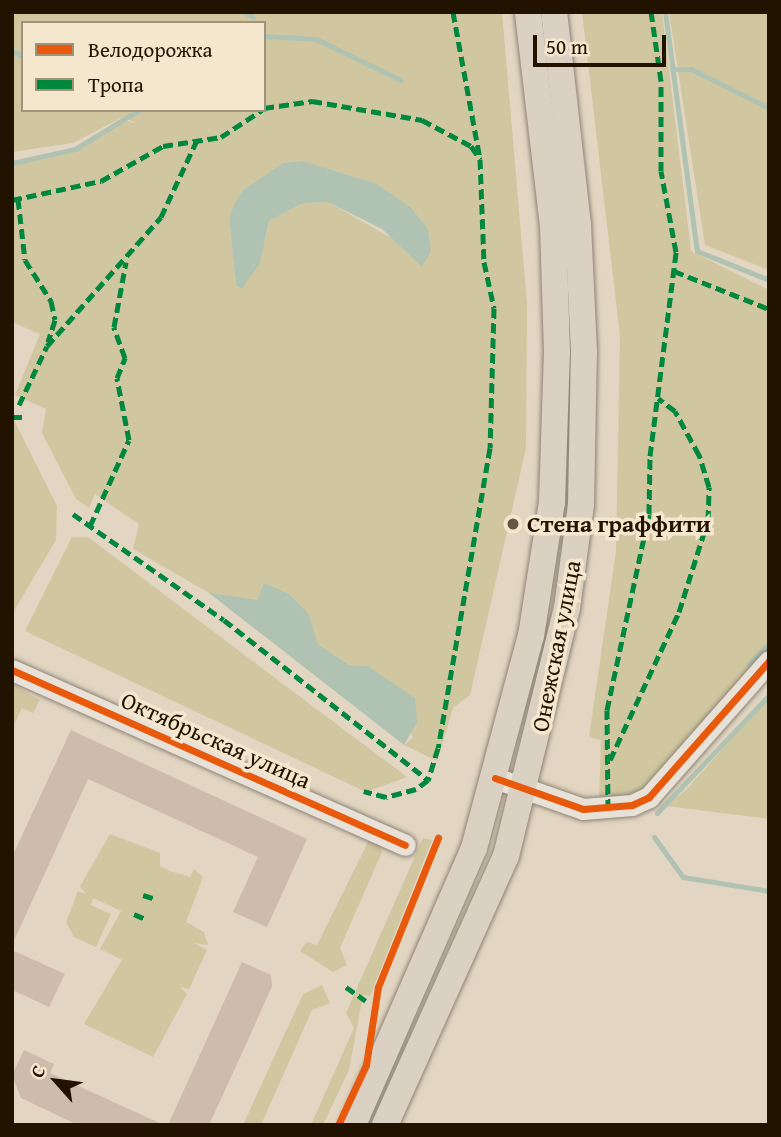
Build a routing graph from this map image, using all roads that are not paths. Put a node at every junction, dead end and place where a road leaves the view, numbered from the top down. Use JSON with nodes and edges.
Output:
{"nodes":[{"id":1,"x":528,"y":12,"type":"edge"},
{"id":2,"x":554,"y":12,"type":"edge"},
{"id":3,"x":769,"y":661,"type":"edge"},
{"id":4,"x":12,"y":670,"type":"edge"},
{"id":5,"x":495,"y":778,"type":"junction"},
{"id":6,"x":526,"y":786,"type":"junction"},
{"id":7,"x":405,"y":845,"type":"dead end"},
{"id":8,"x":353,"y":1125,"type":"edge"},
{"id":9,"x":385,"y":1125,"type":"edge"}],
"edges":[{"from":1,"to":5,"type":"main road","name":"Онежская улица"},
{"from":2,"to":6,"type":"main road","name":"Онежская улица"},
{"from":3,"to":6,"type":"street"},
{"from":4,"to":7,"type":"street","name":"Октябрьская улица"},
{"from":5,"to":6,"type":"street"},
{"from":5,"to":8,"type":"main road","name":"Онежская улица"},
{"from":6,"to":9,"type":"main road","name":"Онежская улица"}]}
